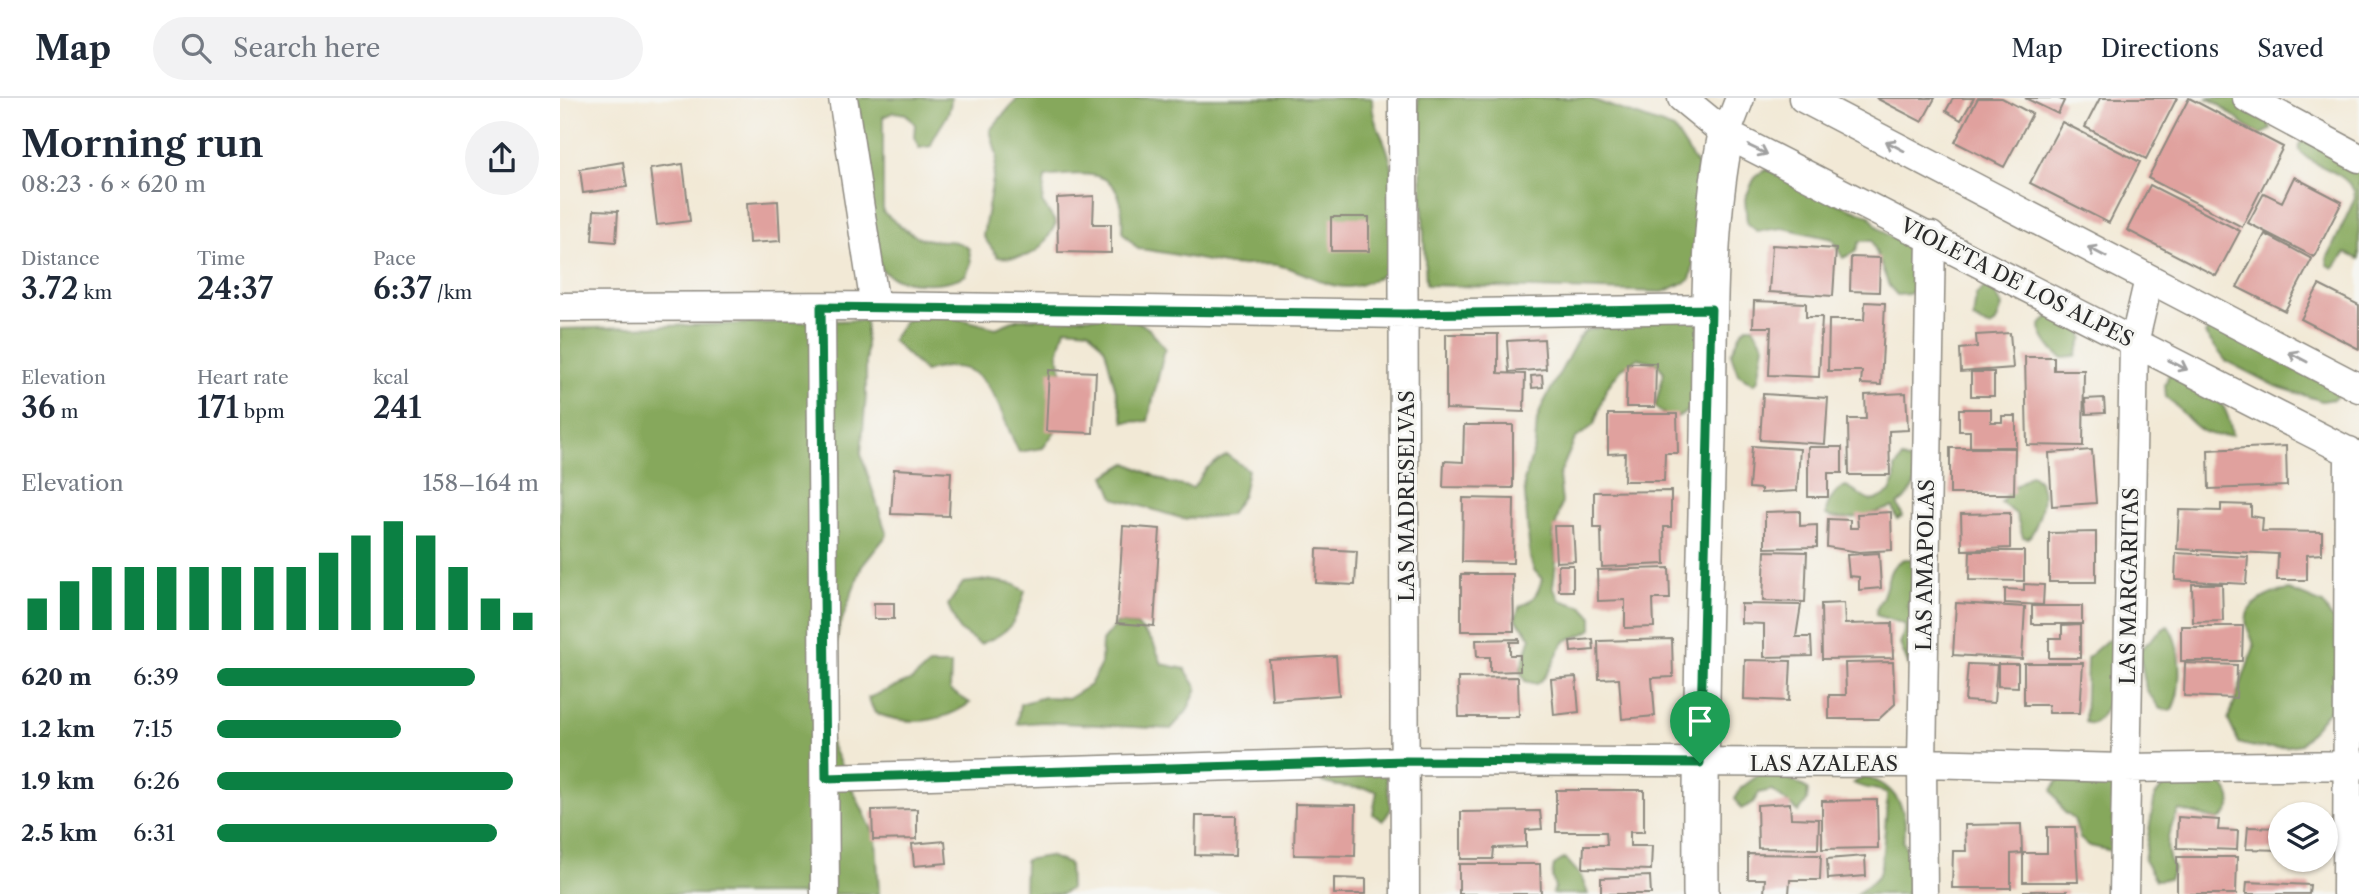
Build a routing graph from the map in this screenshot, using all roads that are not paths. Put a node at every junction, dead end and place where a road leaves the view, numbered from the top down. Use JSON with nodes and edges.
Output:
{"nodes":[{"id":1,"x":843,"y":98,"type":"edge"},
{"id":2,"x":1403,"y":98,"type":"edge"},
{"id":3,"x":1682,"y":98,"type":"edge"},
{"id":4,"x":1740,"y":98,"type":"edge"},
{"id":5,"x":1803,"y":98,"type":"edge"},
{"id":6,"x":2247,"y":98,"type":"edge"},
{"id":7,"x":1726,"y":134,"type":"junction"},
{"id":8,"x":2359,"y":158,"type":"edge"},
{"id":9,"x":1931,"y":236,"type":"junction"},
{"id":10,"x":2149,"y":279,"type":"junction"},
{"id":11,"x":875,"y":306,"type":"junction"},
{"id":12,"x":560,"y":307,"type":"edge"},
{"id":13,"x":821,"y":307,"type":"junction"},
{"id":14,"x":1711,"y":309,"type":"junction"},
{"id":15,"x":1405,"y":314,"type":"junction"},
{"id":16,"x":2134,"y":343,"type":"junction"},
{"id":17,"x":2359,"y":388,"type":"edge"},
{"id":18,"x":2354,"y":454,"type":"edge"},
{"id":19,"x":1406,"y":761,"type":"junction"},
{"id":20,"x":1700,"y":763,"type":"junction"},
{"id":21,"x":1922,"y":763,"type":"junction"},
{"id":22,"x":2353,"y":765,"type":"edge"},
{"id":23,"x":2124,"y":768,"type":"junction"},
{"id":24,"x":826,"y":778,"type":"junction"},
{"id":25,"x":825,"y":894,"type":"edge"},
{"id":26,"x":1405,"y":894,"type":"edge"},
{"id":27,"x":1701,"y":894,"type":"edge"},
{"id":28,"x":1923,"y":894,"type":"edge"},
{"id":29,"x":2124,"y":894,"type":"edge"},
{"id":30,"x":2347,"y":894,"type":"edge"}],
"edges":[{"from":1,"to":11,"type":"street"},
{"from":2,"to":15,"type":"street","name":"LAS MADRESELVAS"},
{"from":3,"to":7,"type":"street","name":"VIOLETA DE LOS ALPES"},
{"from":4,"to":7,"type":"street"},
{"from":10,"to":5,"type":"street","one_way":true},
{"from":6,"to":8,"type":"street"},
{"from":7,"to":9,"type":"street","name":"VIOLETA DE LOS ALPES","one_way":true},
{"from":7,"to":14,"type":"main road"},
{"from":9,"to":16,"type":"street","name":"VIOLETA DE LOS ALPES"},
{"from":9,"to":21,"type":"street","name":"LAS AMAPOLAS"},
{"from":10,"to":16,"type":"street","name":"LAS MARGARITAS"},
{"from":17,"to":10,"type":"street","one_way":true},
{"from":11,"to":13,"type":"street"},
{"from":11,"to":15,"type":"street"},
{"from":12,"to":13,"type":"street"},
{"from":13,"to":24,"type":"street"},
{"from":14,"to":15,"type":"street"},
{"from":14,"to":20,"type":"main road"},
{"from":15,"to":19,"type":"street","name":"LAS MADRESELVAS"},
{"from":16,"to":18,"type":"street","name":"VIOLETA DE LOS ALPES","one_way":true},
{"from":16,"to":23,"type":"street","name":"LAS MARGARITAS"},
{"from":18,"to":22,"type":"street"},
{"from":19,"to":20,"type":"street","name":"LAS AZALEAS"},
{"from":19,"to":24,"type":"street","name":"LAS AZALEAS"},
{"from":19,"to":26,"type":"street","name":"LAS MADRESELVAS"},
{"from":20,"to":21,"type":"street","name":"LAS AZALEAS"},
{"from":20,"to":27,"type":"main road"},
{"from":21,"to":23,"type":"street","name":"LAS AZALEAS"},
{"from":21,"to":28,"type":"street","name":"LAS AMAPOLAS"},
{"from":22,"to":23,"type":"street","name":"LAS AZALEAS"},
{"from":22,"to":30,"type":"street"},
{"from":23,"to":29,"type":"street","name":"LAS MARGARITAS"},
{"from":24,"to":25,"type":"street"}]}
